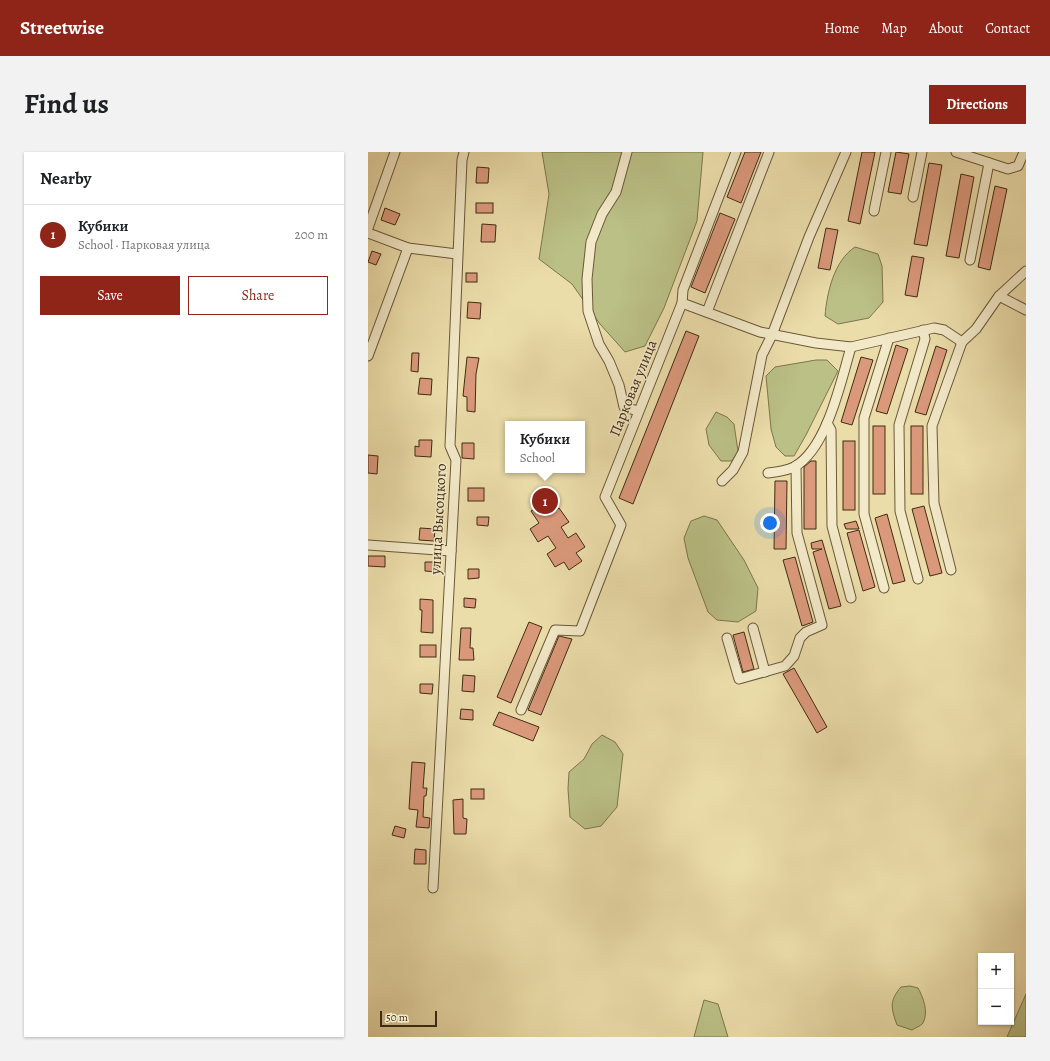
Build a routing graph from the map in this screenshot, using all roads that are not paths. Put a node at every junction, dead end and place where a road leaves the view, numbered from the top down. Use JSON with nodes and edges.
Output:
{"nodes":[{"id":1,"x":395,"y":152,"type":"edge"},
{"id":2,"x":464,"y":152,"type":"edge"},
{"id":3,"x":627,"y":152,"type":"edge"},
{"id":4,"x":736,"y":152,"type":"edge"},
{"id":5,"x":769,"y":152,"type":"edge"},
{"id":6,"x":846,"y":152,"type":"edge"},
{"id":7,"x":886,"y":152,"type":"edge"},
{"id":8,"x":922,"y":152,"type":"edge"},
{"id":9,"x":956,"y":152,"type":"edge"},
{"id":10,"x":987,"y":152,"type":"edge"},
{"id":11,"x":1024,"y":152,"type":"edge"},
{"id":12,"x":987,"y":162,"type":"junction"},
{"id":13,"x":913,"y":197,"type":"dead end"},
{"id":14,"x":874,"y":211,"type":"dead end"},
{"id":15,"x":368,"y":228,"type":"edge"},
{"id":16,"x":368,"y":233,"type":"edge"},
{"id":17,"x":408,"y":248,"type":"junction"},
{"id":18,"x":458,"y":254,"type":"junction"},
{"id":19,"x":970,"y":260,"type":"dead end"},
{"id":20,"x":1026,"y":271,"type":"edge"},
{"id":21,"x":999,"y":296,"type":"junction"},
{"id":22,"x":682,"y":302,"type":"junction"},
{"id":23,"x":1026,"y":310,"type":"edge"},
{"id":24,"x":707,"y":312,"type":"junction"},
{"id":25,"x":923,"y":330,"type":"junction"},
{"id":26,"x":772,"y":335,"type":"junction"},
{"id":27,"x":889,"y":338,"type":"junction"},
{"id":28,"x":962,"y":342,"type":"junction"},
{"id":29,"x":851,"y":348,"type":"junction"},
{"id":30,"x":368,"y":356,"type":"edge"},
{"id":31,"x":638,"y":411,"type":"junction"},
{"id":32,"x":828,"y":423,"type":"junction"},
{"id":33,"x":796,"y":466,"type":"junction"},
{"id":34,"x":768,"y":473,"type":"dead end"},
{"id":35,"x":722,"y":481,"type":"dead end"},
{"id":36,"x":368,"y":545,"type":"edge"},
{"id":37,"x":450,"y":551,"type":"junction"},
{"id":38,"x":951,"y":570,"type":"dead end"},
{"id":39,"x":918,"y":579,"type":"dead end"},
{"id":40,"x":884,"y":588,"type":"dead end"},
{"id":41,"x":851,"y":598,"type":"dead end"},
{"id":42,"x":753,"y":628,"type":"dead end"},
{"id":43,"x":727,"y":638,"type":"dead end"},
{"id":44,"x":765,"y":672,"type":"junction"},
{"id":45,"x":521,"y":710,"type":"dead end"},
{"id":46,"x":433,"y":888,"type":"dead end"}],
"edges":[{"from":1,"to":15,"type":"street"},
{"from":2,"to":18,"type":"street","name":"улица Высоцкого"},
{"from":3,"to":31,"type":"street"},
{"from":4,"to":22,"type":"street","name":"Парковая улица"},
{"from":5,"to":24,"type":"street"},
{"from":6,"to":26,"type":"street"},
{"from":7,"to":14,"type":"street"},
{"from":8,"to":13,"type":"street"},
{"from":9,"to":12,"type":"street"},
{"from":10,"to":12,"type":"street"},
{"from":11,"to":12,"type":"street"},
{"from":12,"to":19,"type":"street"},
{"from":16,"to":17,"type":"street"},
{"from":17,"to":18,"type":"street"},
{"from":17,"to":30,"type":"street"},
{"from":18,"to":37,"type":"street","name":"улица Высоцкого"},
{"from":20,"to":21,"type":"street"},
{"from":21,"to":23,"type":"street"},
{"from":21,"to":28,"type":"street"},
{"from":22,"to":24,"type":"street"},
{"from":22,"to":31,"type":"street","name":"Парковая улица"},
{"from":24,"to":26,"type":"street"},
{"from":25,"to":27,"type":"street"},
{"from":25,"to":28,"type":"street"},
{"from":25,"to":39,"type":"street"},
{"from":26,"to":29,"type":"street"},
{"from":26,"to":35,"type":"street"},
{"from":27,"to":29,"type":"street"},
{"from":27,"to":40,"type":"street"},
{"from":28,"to":38,"type":"street"},
{"from":29,"to":32,"type":"street"},
{"from":31,"to":45,"type":"street","name":"Парковая улица"},
{"from":32,"to":33,"type":"street"},
{"from":32,"to":41,"type":"street"},
{"from":33,"to":34,"type":"street"},
{"from":33,"to":44,"type":"street"},
{"from":36,"to":37,"type":"street"},
{"from":37,"to":46,"type":"street","name":"улица Высоцкого"},
{"from":42,"to":44,"type":"street"},
{"from":43,"to":44,"type":"street"}]}
